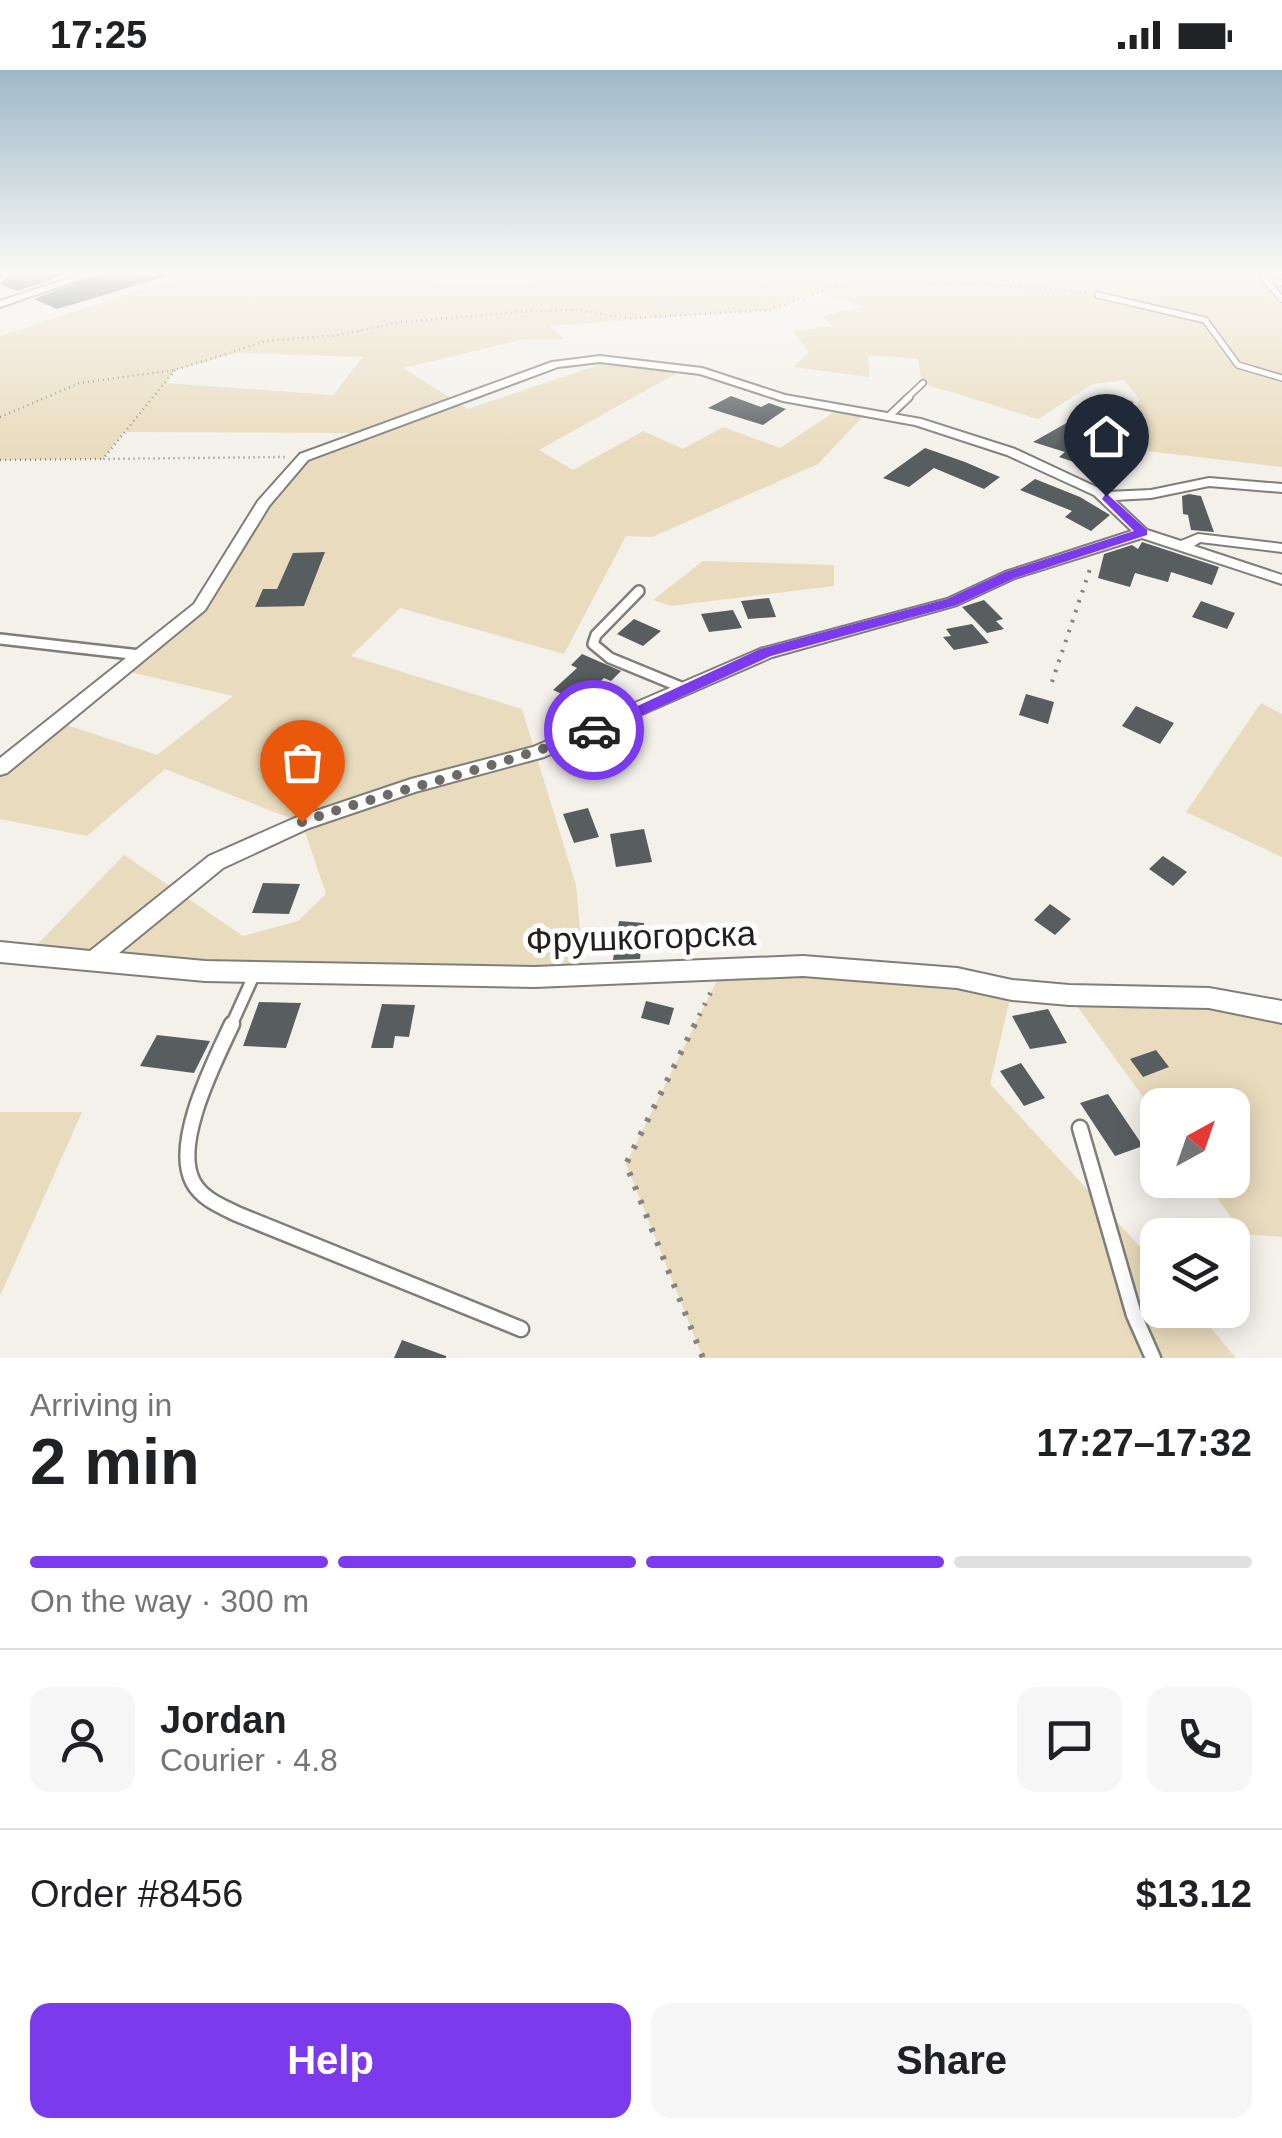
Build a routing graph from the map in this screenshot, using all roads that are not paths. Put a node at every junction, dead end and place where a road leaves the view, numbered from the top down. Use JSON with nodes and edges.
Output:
{"nodes":[{"id":1,"x":1215,"y":332,"type":"edge"},
{"id":2,"x":1282,"y":378,"type":"edge"},
{"id":3,"x":924,"y":382,"type":"dead end"},
{"id":4,"x":889,"y":416,"type":"junction"},
{"id":5,"x":1282,"y":488,"type":"edge"},
{"id":6,"x":1151,"y":494,"type":"junction"},
{"id":7,"x":1106,"y":496,"type":"junction"},
{"id":8,"x":1138,"y":529,"type":"junction"},
{"id":9,"x":1182,"y":546,"type":"junction"},
{"id":10,"x":1282,"y":548,"type":"edge"},
{"id":11,"x":1282,"y":580,"type":"edge"},
{"id":12,"x":639,"y":590,"type":"dead end"},
{"id":13,"x":0,"y":639,"type":"edge"},
{"id":14,"x":140,"y":654,"type":"junction"},
{"id":15,"x":686,"y":689,"type":"junction"},
{"id":16,"x":0,"y":768,"type":"edge"},
{"id":17,"x":0,"y":952,"type":"edge"},
{"id":18,"x":97,"y":958,"type":"junction"},
{"id":19,"x":255,"y":972,"type":"junction"},
{"id":20,"x":1282,"y":1012,"type":"edge"},
{"id":21,"x":1080,"y":1128,"type":"dead end"},
{"id":22,"x":521,"y":1329,"type":"dead end"},
{"id":23,"x":1154,"y":1358,"type":"edge"}],
"edges":[{"from":1,"to":2,"type":"lane"},
{"from":3,"to":4,"type":"lane"},
{"from":4,"to":7,"type":"street"},
{"from":4,"to":14,"type":"street"},
{"from":5,"to":6,"type":"street"},
{"from":6,"to":7,"type":"street"},
{"from":6,"to":8,"type":"street"},
{"from":7,"to":8,"type":"street"},
{"from":8,"to":9,"type":"street"},
{"from":8,"to":15,"type":"street"},
{"from":9,"to":10,"type":"street"},
{"from":9,"to":11,"type":"street"},
{"from":12,"to":15,"type":"lane"},
{"from":13,"to":14,"type":"lane"},
{"from":14,"to":16,"type":"street"},
{"from":15,"to":18,"type":"street"},
{"from":17,"to":18,"type":"street","name":"Фрушкогорска"},
{"from":18,"to":19,"type":"street","name":"Фрушкогорска"},
{"from":19,"to":20,"type":"street","name":"Фрушкогорска"},
{"from":19,"to":22,"type":"lane"},
{"from":21,"to":23,"type":"lane"}]}
